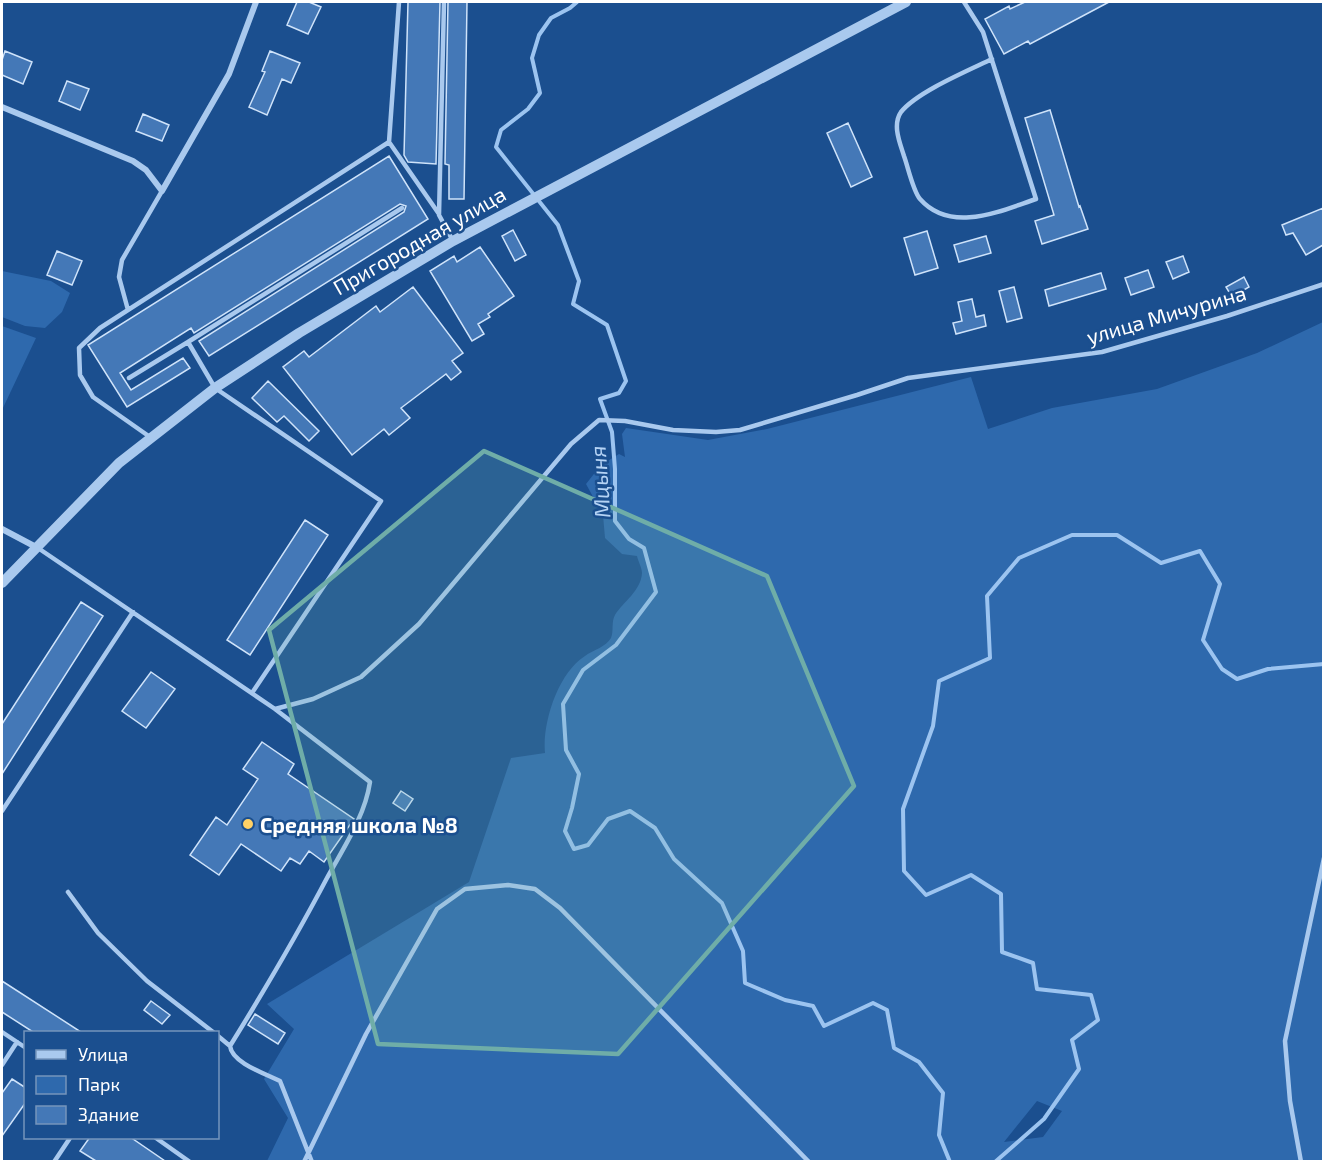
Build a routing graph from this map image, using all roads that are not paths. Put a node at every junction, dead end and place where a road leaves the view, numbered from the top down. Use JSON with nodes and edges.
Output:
{"nodes":[{"id":1,"x":256,"y":2,"type":"edge"},
{"id":2,"x":399,"y":2,"type":"edge"},
{"id":3,"x":444,"y":2,"type":"edge"},
{"id":4,"x":906,"y":2,"type":"edge"},
{"id":5,"x":964,"y":2,"type":"edge"},
{"id":6,"x":992,"y":59,"type":"junction"},
{"id":7,"x":2,"y":107,"type":"edge"},
{"id":8,"x":389,"y":142,"type":"junction"},
{"id":9,"x":162,"y":191,"type":"junction"},
{"id":10,"x":402,"y":208,"type":"dead end"},
{"id":11,"x":439,"y":215,"type":"junction"},
{"id":12,"x":453,"y":241,"type":"junction"},
{"id":13,"x":1323,"y":284,"type":"edge"},
{"id":14,"x":128,"y":310,"type":"junction"},
{"id":15,"x":188,"y":342,"type":"junction"},
{"id":16,"x":129,"y":378,"type":"dead end"},
{"id":17,"x":215,"y":388,"type":"junction"},
{"id":18,"x":150,"y":437,"type":"junction"},
{"id":19,"x":2,"y":529,"type":"edge"},
{"id":20,"x":36,"y":547,"type":"junction"},
{"id":21,"x":2,"y":584,"type":"edge"},
{"id":22,"x":133,"y":612,"type":"junction"},
{"id":23,"x":252,"y":693,"type":"junction"},
{"id":24,"x":275,"y":709,"type":"junction"},
{"id":25,"x":2,"y":811,"type":"edge"},
{"id":26,"x":1323,"y":858,"type":"edge"},
{"id":27,"x":68,"y":892,"type":"dead end"},
{"id":28,"x":212,"y":1031,"type":"edge"},
{"id":29,"x":2,"y":1032,"type":"edge"},
{"id":30,"x":219,"y":1037,"type":"edge"},
{"id":31,"x":17,"y":1042,"type":"junction"},
{"id":32,"x":230,"y":1046,"type":"junction"},
{"id":33,"x":24,"y":1047,"type":"edge"},
{"id":34,"x":2,"y":1065,"type":"edge"},
{"id":35,"x":69,"y":1139,"type":"edge"},
{"id":36,"x":159,"y":1139,"type":"edge"},
{"id":37,"x":309,"y":1152,"type":"junction"},
{"id":38,"x":54,"y":1161,"type":"edge"},
{"id":39,"x":190,"y":1161,"type":"edge"},
{"id":40,"x":304,"y":1161,"type":"edge"},
{"id":41,"x":312,"y":1161,"type":"edge"},
{"id":42,"x":809,"y":1161,"type":"edge"},
{"id":43,"x":1300,"y":1161,"type":"edge"}],
"edges":[{"from":1,"to":9,"type":"street"},
{"from":2,"to":8,"type":"lane"},
{"from":3,"to":11,"type":"lane"},
{"from":4,"to":12,"type":"street","name":"Пригородная улица"},
{"from":5,"to":6,"type":"lane"},
{"from":6,"to":6,"type":"lane"},
{"from":7,"to":9,"type":"street"},
{"from":8,"to":11,"type":"lane"},
{"from":8,"to":14,"type":"lane"},
{"from":9,"to":14,"type":"lane"},
{"from":10,"to":15,"type":"lane"},
{"from":11,"to":12,"type":"lane"},
{"from":12,"to":17,"type":"street","name":"Пригородная улица"},
{"from":13,"to":24,"type":"lane","name":"улица Мичурина"},
{"from":14,"to":18,"type":"lane"},
{"from":15,"to":16,"type":"lane"},
{"from":15,"to":17,"type":"lane"},
{"from":17,"to":18,"type":"street","name":"Пригородная улица"},
{"from":17,"to":23,"type":"lane"},
{"from":18,"to":20,"type":"street","name":"Пригородная улица"},
{"from":19,"to":20,"type":"street"},
{"from":20,"to":21,"type":"street","name":"Пригородная улица"},
{"from":20,"to":22,"type":"lane"},
{"from":22,"to":23,"type":"lane"},
{"from":22,"to":25,"type":"lane"},
{"from":23,"to":24,"type":"lane"},
{"from":24,"to":32,"type":"lane"},
{"from":26,"to":43,"type":"lane"},
{"from":27,"to":28,"type":"lane"},
{"from":29,"to":31,"type":"lane"},
{"from":30,"to":32,"type":"lane"},
{"from":31,"to":33,"type":"lane"},
{"from":31,"to":34,"type":"lane"},
{"from":32,"to":37,"type":"lane"},
{"from":35,"to":38,"type":"lane"},
{"from":36,"to":39,"type":"lane"},
{"from":37,"to":40,"type":"lane"},
{"from":37,"to":41,"type":"lane"},
{"from":37,"to":42,"type":"lane"}]}
